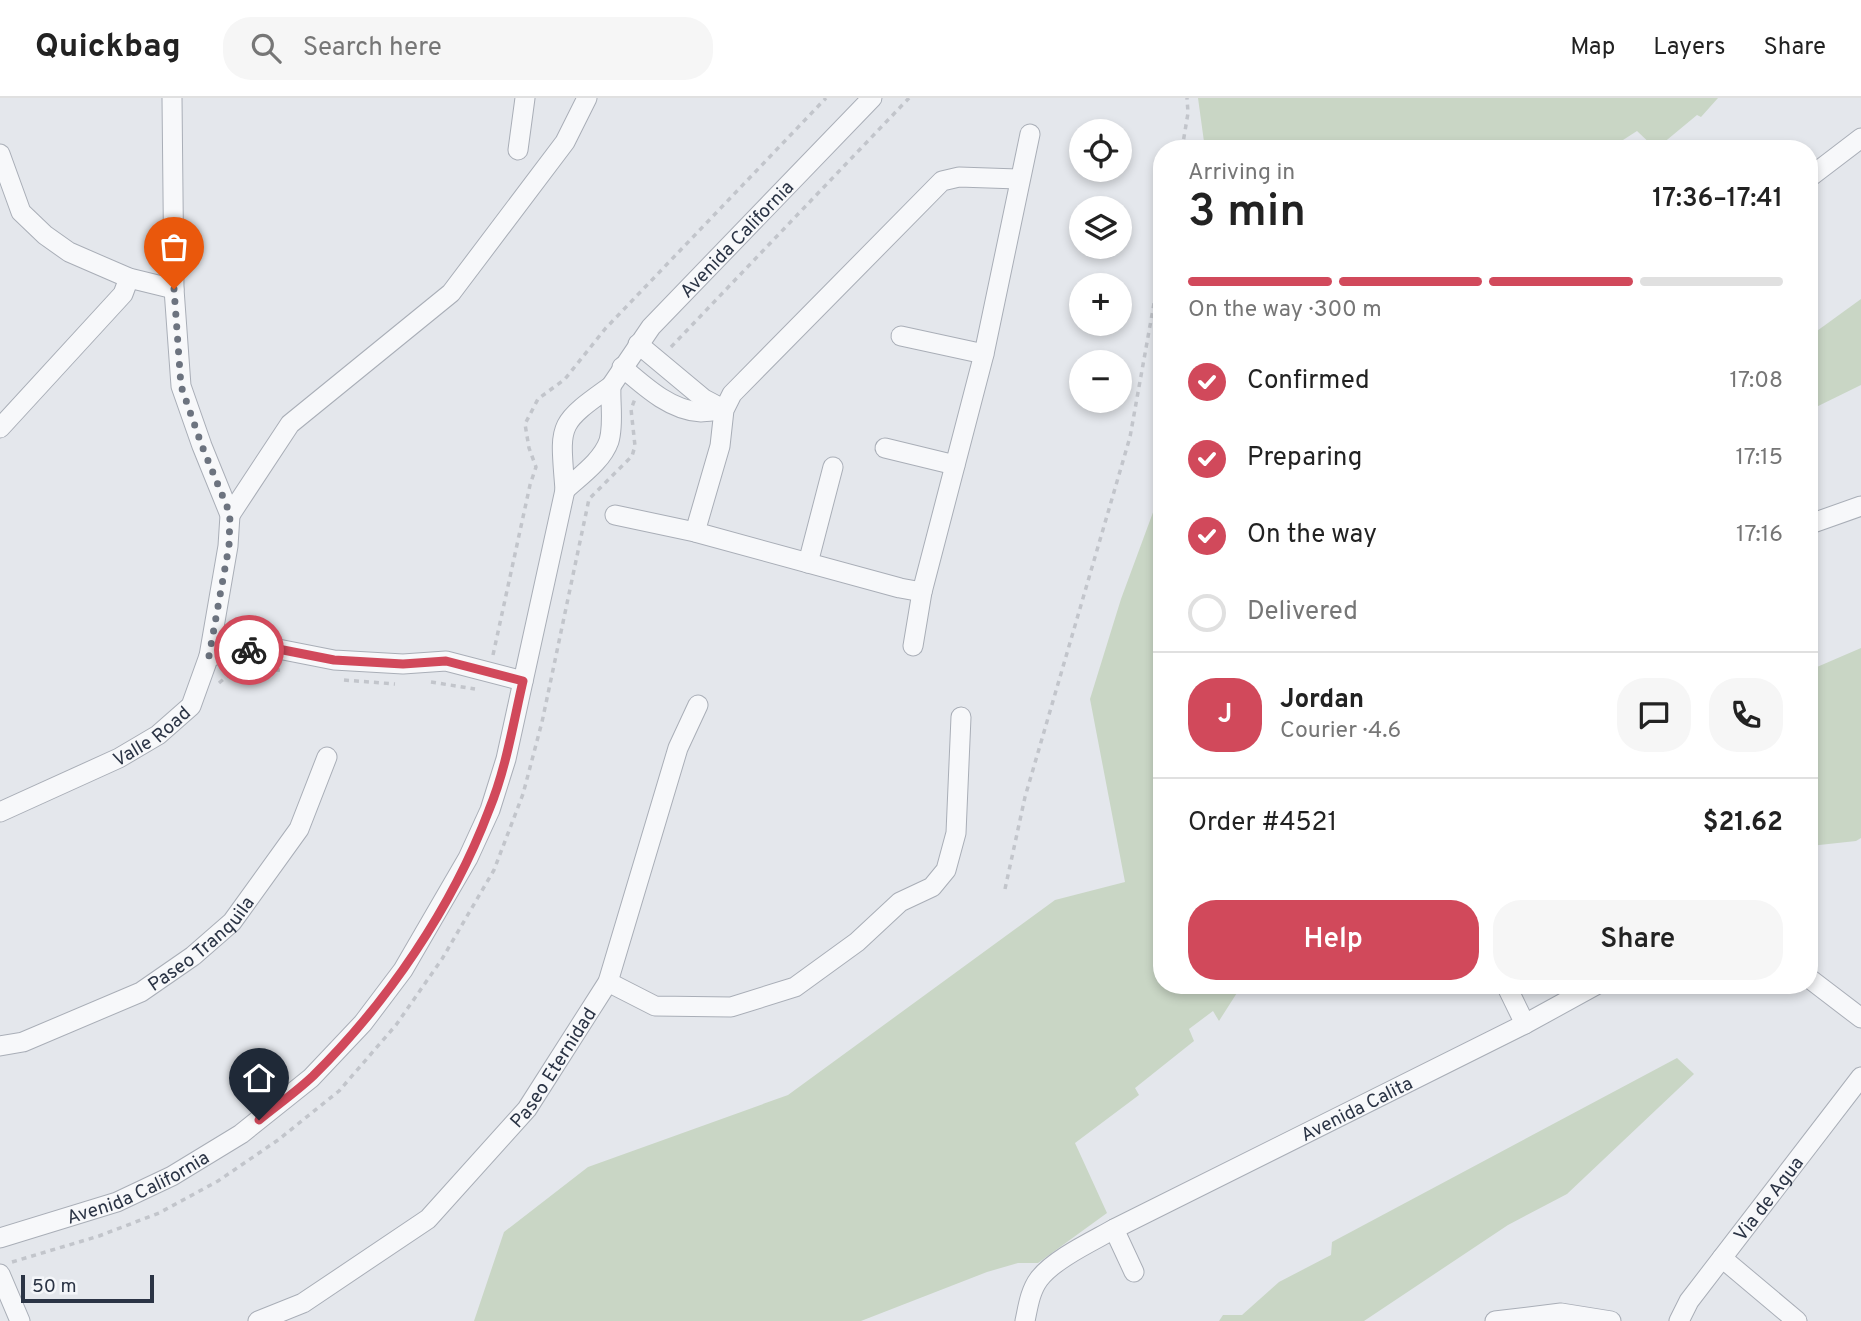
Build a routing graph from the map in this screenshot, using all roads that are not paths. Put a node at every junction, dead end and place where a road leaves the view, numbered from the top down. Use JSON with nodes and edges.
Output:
{"nodes":[{"id":1,"x":172,"y":98,"type":"edge"},
{"id":2,"x":525,"y":98,"type":"edge"},
{"id":3,"x":587,"y":98,"type":"edge"},
{"id":4,"x":872,"y":98,"type":"edge"},
{"id":5,"x":1030,"y":134,"type":"dead end"},
{"id":6,"x":1861,"y":138,"type":"edge"},
{"id":7,"x":518,"y":150,"type":"dead end"},
{"id":8,"x":0,"y":154,"type":"edge"},
{"id":9,"x":1818,"y":171,"type":"edge"},
{"id":10,"x":1020,"y":179,"type":"junction"},
{"id":11,"x":128,"y":278,"type":"junction"},
{"id":12,"x":174,"y":289,"type":"junction"},
{"id":13,"x":901,"y":336,"type":"dead end"},
{"id":14,"x":638,"y":344,"type":"junction"},
{"id":15,"x":984,"y":354,"type":"junction"},
{"id":16,"x":622,"y":367,"type":"junction"},
{"id":17,"x":611,"y":386,"type":"junction"},
{"id":18,"x":724,"y":410,"type":"junction"},
{"id":19,"x":0,"y":428,"type":"edge"},
{"id":20,"x":885,"y":448,"type":"dead end"},
{"id":21,"x":955,"y":465,"type":"junction"},
{"id":22,"x":833,"y":467,"type":"dead end"},
{"id":23,"x":565,"y":490,"type":"junction"},
{"id":24,"x":1861,"y":506,"type":"edge"},
{"id":25,"x":230,"y":514,"type":"junction"},
{"id":26,"x":615,"y":515,"type":"dead end"},
{"id":27,"x":1818,"y":521,"type":"edge"},
{"id":28,"x":695,"y":532,"type":"junction"},
{"id":29,"x":808,"y":563,"type":"junction"},
{"id":30,"x":922,"y":592,"type":"junction"},
{"id":31,"x":913,"y":646,"type":"dead end"},
{"id":32,"x":209,"y":656,"type":"junction"},
{"id":33,"x":523,"y":681,"type":"junction"},
{"id":34,"x":698,"y":705,"type":"dead end"},
{"id":35,"x":961,"y":717,"type":"dead end"},
{"id":36,"x":327,"y":757,"type":"dead end"},
{"id":37,"x":0,"y":812,"type":"edge"},
{"id":38,"x":608,"y":982,"type":"junction"},
{"id":39,"x":1818,"y":985,"type":"edge"},
{"id":40,"x":1510,"y":994,"type":"edge"},
{"id":41,"x":1580,"y":994,"type":"edge"},
{"id":42,"x":1861,"y":1017,"type":"edge"},
{"id":43,"x":1525,"y":1024,"type":"junction"},
{"id":44,"x":0,"y":1045,"type":"edge"},
{"id":45,"x":1861,"y":1077,"type":"edge"},
{"id":46,"x":1114,"y":1229,"type":"junction"},
{"id":47,"x":0,"y":1238,"type":"edge"},
{"id":48,"x":1722,"y":1258,"type":"junction"},
{"id":49,"x":1134,"y":1272,"type":"dead end"},
{"id":50,"x":0,"y":1274,"type":"edge"},
{"id":51,"x":20,"y":1321,"type":"edge"},
{"id":52,"x":258,"y":1321,"type":"edge"},
{"id":53,"x":1025,"y":1321,"type":"edge"},
{"id":54,"x":1494,"y":1321,"type":"edge"},
{"id":55,"x":1611,"y":1321,"type":"edge"},
{"id":56,"x":1679,"y":1321,"type":"edge"},
{"id":57,"x":1797,"y":1321,"type":"edge"}],
"edges":[{"from":1,"to":12,"type":"street","name":"Valle Road"},
{"from":2,"to":7,"type":"street"},
{"from":3,"to":25,"type":"street"},
{"from":4,"to":14,"type":"street","name":"Avenida California"},
{"from":5,"to":10,"type":"street"},
{"from":6,"to":9,"type":"street"},
{"from":8,"to":11,"type":"street"},
{"from":10,"to":15,"type":"street"},
{"from":10,"to":18,"type":"street"},
{"from":11,"to":12,"type":"street"},
{"from":11,"to":19,"type":"street"},
{"from":12,"to":25,"type":"street","name":"Valle Road"},
{"from":13,"to":15,"type":"street"},
{"from":14,"to":16,"type":"street","name":"Avenida California"},
{"from":14,"to":18,"type":"street"},
{"from":15,"to":21,"type":"street"},
{"from":16,"to":17,"type":"street","name":"Avenida California"},
{"from":16,"to":18,"type":"street"},
{"from":17,"to":23,"type":"street","name":"Avenida California"},
{"from":17,"to":23,"type":"street","name":"Avenida California"},
{"from":18,"to":28,"type":"street"},
{"from":20,"to":21,"type":"street"},
{"from":21,"to":30,"type":"street"},
{"from":22,"to":29,"type":"street"},
{"from":23,"to":33,"type":"street","name":"Avenida California"},
{"from":24,"to":27,"type":"street"},
{"from":25,"to":32,"type":"street","name":"Valle Road"},
{"from":26,"to":28,"type":"street"},
{"from":28,"to":29,"type":"street"},
{"from":29,"to":30,"type":"street"},
{"from":30,"to":31,"type":"street"},
{"from":32,"to":33,"type":"street"},
{"from":32,"to":37,"type":"street","name":"Valle Road"},
{"from":33,"to":47,"type":"street","name":"Avenida California"},
{"from":34,"to":38,"type":"street","name":"Paseo Eternidad"},
{"from":35,"to":38,"type":"street"},
{"from":36,"to":44,"type":"street","name":"Paseo Tranquila"},
{"from":38,"to":52,"type":"street","name":"Paseo Eternidad"},
{"from":39,"to":42,"type":"street"},
{"from":40,"to":43,"type":"street"},
{"from":41,"to":43,"type":"street","name":"Avenida Calita"},
{"from":43,"to":46,"type":"street","name":"Avenida Calita"},
{"from":45,"to":48,"type":"street","name":"Via de Agua"},
{"from":46,"to":49,"type":"street"},
{"from":46,"to":53,"type":"street","name":"Avenida Calita"},
{"from":48,"to":56,"type":"street","name":"Via de Agua"},
{"from":48,"to":57,"type":"street"},
{"from":50,"to":51,"type":"street"},
{"from":54,"to":55,"type":"street"}]}
